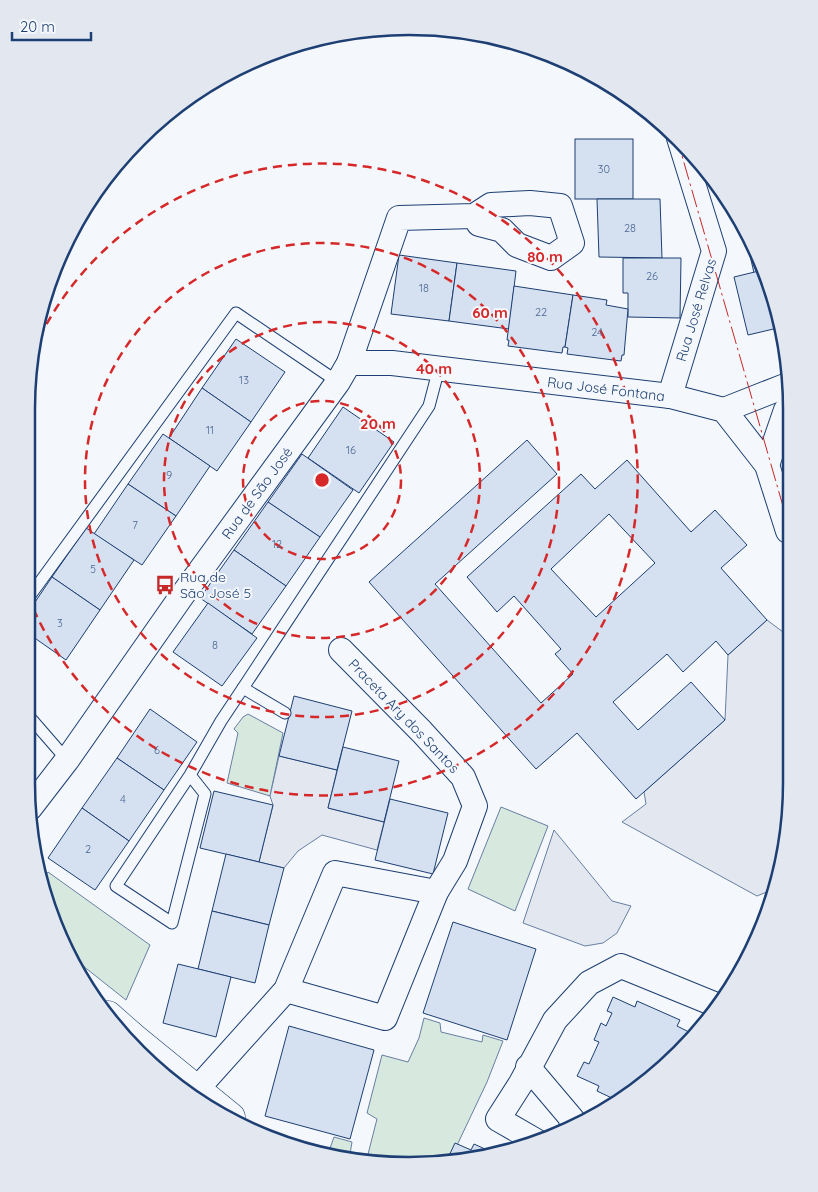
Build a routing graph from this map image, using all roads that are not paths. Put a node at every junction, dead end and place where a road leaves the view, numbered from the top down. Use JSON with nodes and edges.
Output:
{"nodes":[{"id":1,"x":685,"y":157,"type":"edge"},
{"id":2,"x":474,"y":216,"type":"dead end"},
{"id":3,"x":439,"y":368,"type":"junction"},
{"id":4,"x":344,"y":372,"type":"junction"},
{"id":5,"x":782,"y":387,"type":"edge"},
{"id":6,"x":670,"y":396,"type":"junction"},
{"id":7,"x":724,"y":410,"type":"junction"},
{"id":8,"x":783,"y":419,"type":"edge"},
{"id":9,"x":767,"y":465,"type":"junction"},
{"id":10,"x":783,"y":515,"type":"edge"},
{"id":11,"x":35,"y":589,"type":"edge"},
{"id":12,"x":341,"y":650,"type":"dead end"},
{"id":13,"x":243,"y":688,"type":"junction"},
{"id":14,"x":286,"y":713,"type":"dead end"},
{"id":15,"x":35,"y":723,"type":"edge"},
{"id":16,"x":67,"y":760,"type":"junction"},
{"id":17,"x":190,"y":775,"type":"junction"},
{"id":18,"x":36,"y":801,"type":"edge"},
{"id":19,"x":436,"y":892,"type":"junction"},
{"id":20,"x":286,"y":990,"type":"junction"},
{"id":21,"x":712,"y":1003,"type":"edge"},
{"id":22,"x":144,"y":1046,"type":"edge"},
{"id":23,"x":528,"y":1067,"type":"junction"},
{"id":24,"x":197,"y":1089,"type":"junction"},
{"id":25,"x":208,"y":1098,"type":"edge"},
{"id":26,"x":572,"y":1119,"type":"edge"},
{"id":27,"x":529,"y":1137,"type":"edge"}],
"edges":[{"from":1,"to":6,"type":"street","name":"Rua José Relvas"},
{"from":2,"to":4,"type":"street","name":"Rua de São José"},
{"from":3,"to":4,"type":"street","name":"Rua José Fontana"},
{"from":3,"to":6,"type":"street","name":"Rua José Fontana"},
{"from":3,"to":13,"type":"lane"},
{"from":4,"to":11,"type":"lane"},
{"from":4,"to":16,"type":"street","name":"Rua de São José"},
{"from":5,"to":7,"type":"street"},
{"from":6,"to":7,"type":"street","name":"Rua José Fontana"},
{"from":7,"to":9,"type":"street"},
{"from":8,"to":9,"type":"street"},
{"from":9,"to":10,"type":"street"},
{"from":12,"to":19,"type":"street","name":"Praceta Ary dos Santos"},
{"from":13,"to":14,"type":"lane"},
{"from":13,"to":17,"type":"lane"},
{"from":15,"to":16,"type":"lane"},
{"from":16,"to":18,"type":"street","name":"Rua de São José"},
{"from":17,"to":17,"type":"lane"},
{"from":19,"to":20,"type":"street"},
{"from":19,"to":20,"type":"street","name":"Praceta Ary dos Santos"},
{"from":20,"to":24,"type":"street"},
{"from":21,"to":23,"type":"street"},
{"from":22,"to":24,"type":"street"},
{"from":23,"to":26,"type":"street"},
{"from":23,"to":27,"type":"street"},
{"from":24,"to":25,"type":"street"}]}
